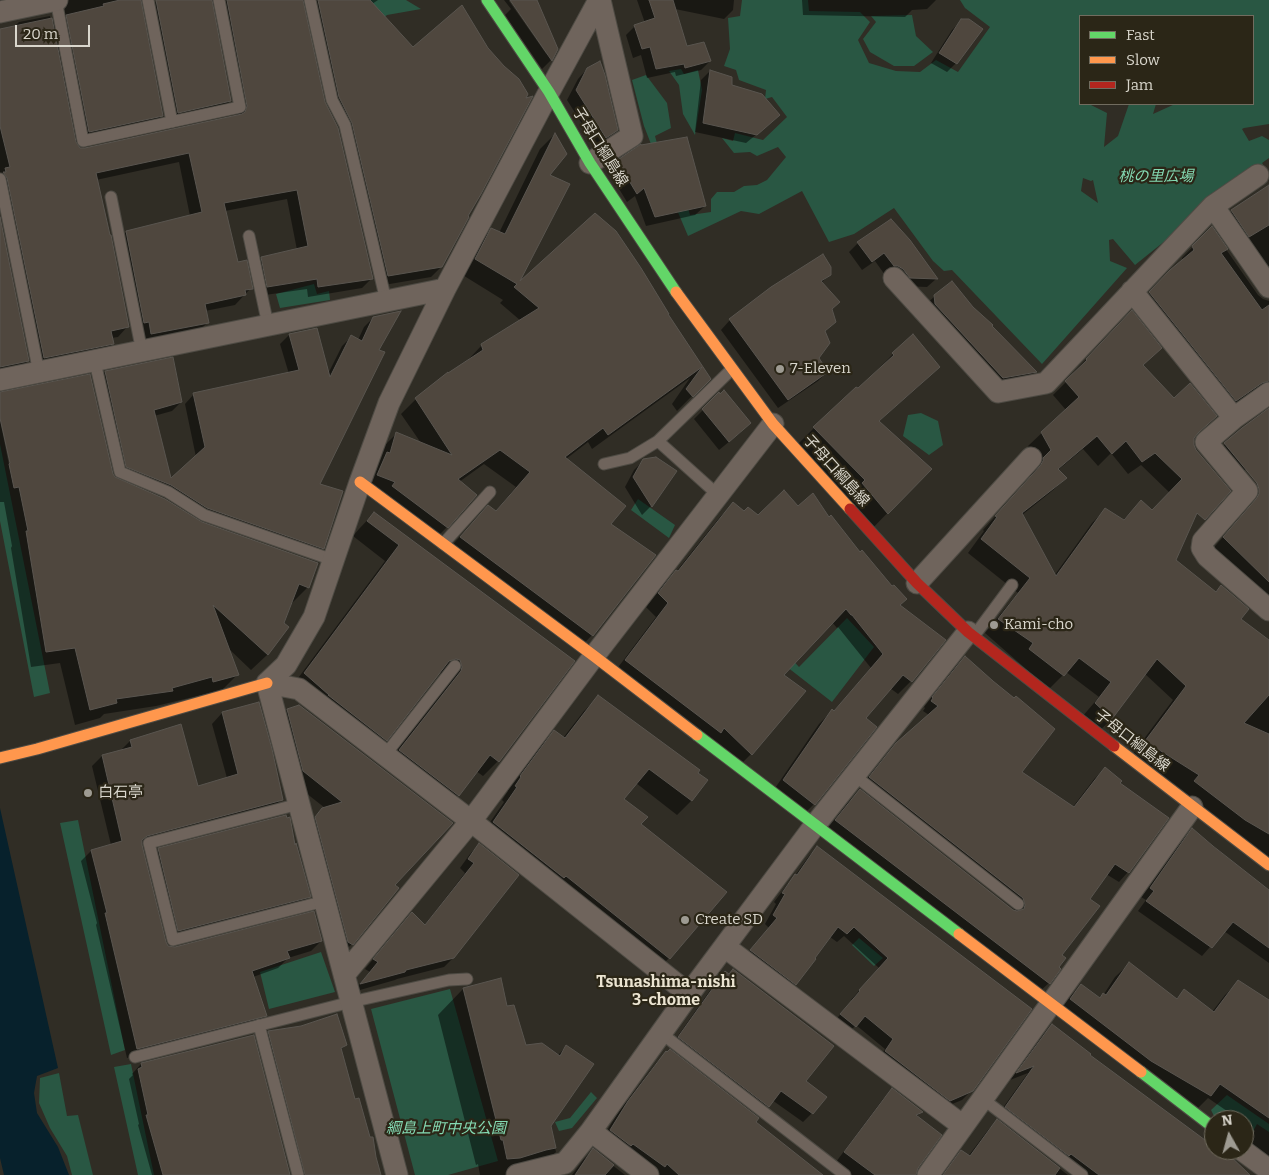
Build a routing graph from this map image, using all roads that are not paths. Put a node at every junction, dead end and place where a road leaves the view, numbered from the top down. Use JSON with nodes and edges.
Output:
{"nodes":[{"id":1,"x":57,"y":0,"type":"edge"},
{"id":2,"x":148,"y":0,"type":"edge"},
{"id":3,"x":219,"y":0,"type":"edge"},
{"id":4,"x":310,"y":0,"type":"edge"},
{"id":5,"x":487,"y":0,"type":"edge"},
{"id":6,"x":599,"y":0,"type":"edge"},
{"id":7,"x":2,"y":8,"type":"edge"},
{"id":8,"x":549,"y":92,"type":"junction"},
{"id":9,"x":172,"y":122,"type":"junction"},
{"id":10,"x":590,"y":162,"type":"junction"},
{"id":11,"x":1258,"y":175,"type":"dead end"},
{"id":12,"x":0,"y":179,"type":"edge"},
{"id":13,"x":111,"y":197,"type":"dead end"},
{"id":14,"x":1213,"y":206,"type":"junction"},
{"id":15,"x":248,"y":236,"type":"dead end"},
{"id":16,"x":894,"y":278,"type":"dead end"},
{"id":17,"x":1269,"y":287,"type":"edge"},
{"id":18,"x":445,"y":289,"type":"junction"},
{"id":19,"x":1132,"y":291,"type":"junction"},
{"id":20,"x":386,"y":301,"type":"junction"},
{"id":21,"x":268,"y":326,"type":"junction"},
{"id":22,"x":142,"y":352,"type":"junction"},
{"id":23,"x":95,"y":362,"type":"junction"},
{"id":24,"x":732,"y":369,"type":"junction"},
{"id":25,"x":39,"y":373,"type":"junction"},
{"id":26,"x":0,"y":380,"type":"edge"},
{"id":27,"x":1269,"y":393,"type":"edge"},
{"id":28,"x":1234,"y":418,"type":"junction"},
{"id":29,"x":773,"y":424,"type":"junction"},
{"id":30,"x":658,"y":441,"type":"junction"},
{"id":31,"x":1031,"y":458,"type":"dead end"},
{"id":32,"x":604,"y":464,"type":"dead end"},
{"id":33,"x":360,"y":482,"type":"junction"},
{"id":34,"x":490,"y":492,"type":"dead end"},
{"id":35,"x":718,"y":495,"type":"junction"},
{"id":36,"x":443,"y":544,"type":"junction"},
{"id":37,"x":333,"y":560,"type":"junction"},
{"id":38,"x":917,"y":583,"type":"junction"},
{"id":39,"x":1012,"y":585,"type":"dead end"},
{"id":40,"x":1269,"y":610,"type":"edge"},
{"id":41,"x":971,"y":634,"type":"junction"},
{"id":42,"x":594,"y":656,"type":"junction"},
{"id":43,"x":455,"y":666,"type":"dead end"},
{"id":44,"x":267,"y":683,"type":"junction"},
{"id":45,"x":384,"y":755,"type":"junction"},
{"id":46,"x":0,"y":758,"type":"edge"},
{"id":47,"x":854,"y":776,"type":"junction"},
{"id":48,"x":299,"y":804,"type":"junction"},
{"id":49,"x":1192,"y":807,"type":"junction"},
{"id":50,"x":471,"y":821,"type":"junction"},
{"id":51,"x":815,"y":825,"type":"junction"},
{"id":52,"x":1269,"y":866,"type":"edge"},
{"id":53,"x":325,"y":901,"type":"junction"},
{"id":54,"x":1018,"y":904,"type":"dead end"},
{"id":55,"x":725,"y":947,"type":"junction"},
{"id":56,"x":344,"y":975,"type":"junction"},
{"id":57,"x":467,"y":979,"type":"dead end"},
{"id":58,"x":689,"y":994,"type":"junction"},
{"id":59,"x":351,"y":1002,"type":"junction"},
{"id":60,"x":1051,"y":1004,"type":"junction"},
{"id":61,"x":259,"y":1025,"type":"junction"},
{"id":62,"x":661,"y":1032,"type":"junction"},
{"id":63,"x":135,"y":1057,"type":"dead end"},
{"id":64,"x":983,"y":1099,"type":"junction"},
{"id":65,"x":1204,"y":1120,"type":"edge"},
{"id":66,"x":963,"y":1126,"type":"junction"},
{"id":67,"x":590,"y":1131,"type":"junction"},
{"id":68,"x":1254,"y":1159,"type":"edge"},
{"id":69,"x":567,"y":1169,"type":"edge"},
{"id":70,"x":1269,"y":1171,"type":"edge"},
{"id":71,"x":298,"y":1175,"type":"edge"},
{"id":72,"x":397,"y":1175,"type":"edge"},
{"id":73,"x":517,"y":1175,"type":"edge"},
{"id":74,"x":648,"y":1175,"type":"edge"},
{"id":75,"x":844,"y":1175,"type":"edge"},
{"id":76,"x":928,"y":1175,"type":"edge"},
{"id":77,"x":1082,"y":1175,"type":"edge"},
{"id":78,"x":1266,"y":1175,"type":"edge"}],
"edges":[{"from":1,"to":7,"type":"street"},
{"from":1,"to":9,"type":"lane"},
{"from":2,"to":9,"type":"lane"},
{"from":3,"to":9,"type":"lane"},
{"from":4,"to":20,"type":"lane"},
{"from":5,"to":8,"type":"street","name":"子母口綱島線"},
{"from":6,"to":8,"type":"street"},
{"from":6,"to":10,"type":"street"},
{"from":8,"to":10,"type":"street","name":"子母口綱島線"},
{"from":8,"to":18,"type":"street"},
{"from":10,"to":24,"type":"street","name":"子母口綱島線"},
{"from":11,"to":14,"type":"street"},
{"from":12,"to":25,"type":"lane"},
{"from":13,"to":22,"type":"lane"},
{"from":14,"to":17,"type":"street"},
{"from":14,"to":19,"type":"street"},
{"from":15,"to":21,"type":"lane"},
{"from":16,"to":19,"type":"street"},
{"from":18,"to":20,"type":"street"},
{"from":18,"to":33,"type":"street"},
{"from":19,"to":28,"type":"street"},
{"from":20,"to":21,"type":"street"},
{"from":21,"to":22,"type":"street"},
{"from":22,"to":23,"type":"street"},
{"from":23,"to":25,"type":"street"},
{"from":23,"to":37,"type":"lane"},
{"from":24,"to":29,"type":"street","name":"子母口綱島線"},
{"from":24,"to":30,"type":"lane"},
{"from":25,"to":26,"type":"street"},
{"from":27,"to":28,"type":"street"},
{"from":28,"to":40,"type":"street"},
{"from":29,"to":35,"type":"street"},
{"from":29,"to":38,"type":"street","name":"子母口綱島線"},
{"from":30,"to":32,"type":"lane"},
{"from":30,"to":35,"type":"lane"},
{"from":31,"to":38,"type":"street"},
{"from":33,"to":36,"type":"street"},
{"from":33,"to":37,"type":"street"},
{"from":34,"to":36,"type":"lane"},
{"from":35,"to":42,"type":"street"},
{"from":36,"to":42,"type":"street"},
{"from":37,"to":44,"type":"street"},
{"from":38,"to":41,"type":"street","name":"子母口綱島線"},
{"from":39,"to":41,"type":"lane"},
{"from":41,"to":47,"type":"street"},
{"from":41,"to":49,"type":"street","name":"子母口綱島線"},
{"from":42,"to":50,"type":"street"},
{"from":42,"to":51,"type":"street"},
{"from":43,"to":45,"type":"lane"},
{"from":44,"to":45,"type":"street"},
{"from":44,"to":46,"type":"street"},
{"from":44,"to":48,"type":"street"},
{"from":45,"to":50,"type":"street"},
{"from":47,"to":51,"type":"street"},
{"from":47,"to":54,"type":"lane"},
{"from":48,"to":53,"type":"street"},
{"from":48,"to":53,"type":"lane"},
{"from":49,"to":52,"type":"street","name":"子母口綱島線"},
{"from":49,"to":60,"type":"street"},
{"from":50,"to":56,"type":"street"},
{"from":50,"to":58,"type":"street"},
{"from":51,"to":55,"type":"street"},
{"from":51,"to":60,"type":"street"},
{"from":53,"to":56,"type":"street"},
{"from":55,"to":58,"type":"street"},
{"from":55,"to":66,"type":"street"},
{"from":56,"to":59,"type":"street"},
{"from":57,"to":59,"type":"lane"},
{"from":58,"to":62,"type":"street"},
{"from":59,"to":61,"type":"lane"},
{"from":59,"to":72,"type":"street"},
{"from":60,"to":64,"type":"street"},
{"from":60,"to":65,"type":"street"},
{"from":61,"to":63,"type":"lane"},
{"from":61,"to":71,"type":"lane"},
{"from":62,"to":67,"type":"street"},
{"from":62,"to":75,"type":"lane"},
{"from":64,"to":66,"type":"street"},
{"from":64,"to":77,"type":"lane"},
{"from":66,"to":76,"type":"street"},
{"from":67,"to":69,"type":"street"},
{"from":67,"to":74,"type":"street"},
{"from":68,"to":70,"type":"street"},
{"from":69,"to":73,"type":"street"},
{"from":70,"to":78,"type":"street"}]}
